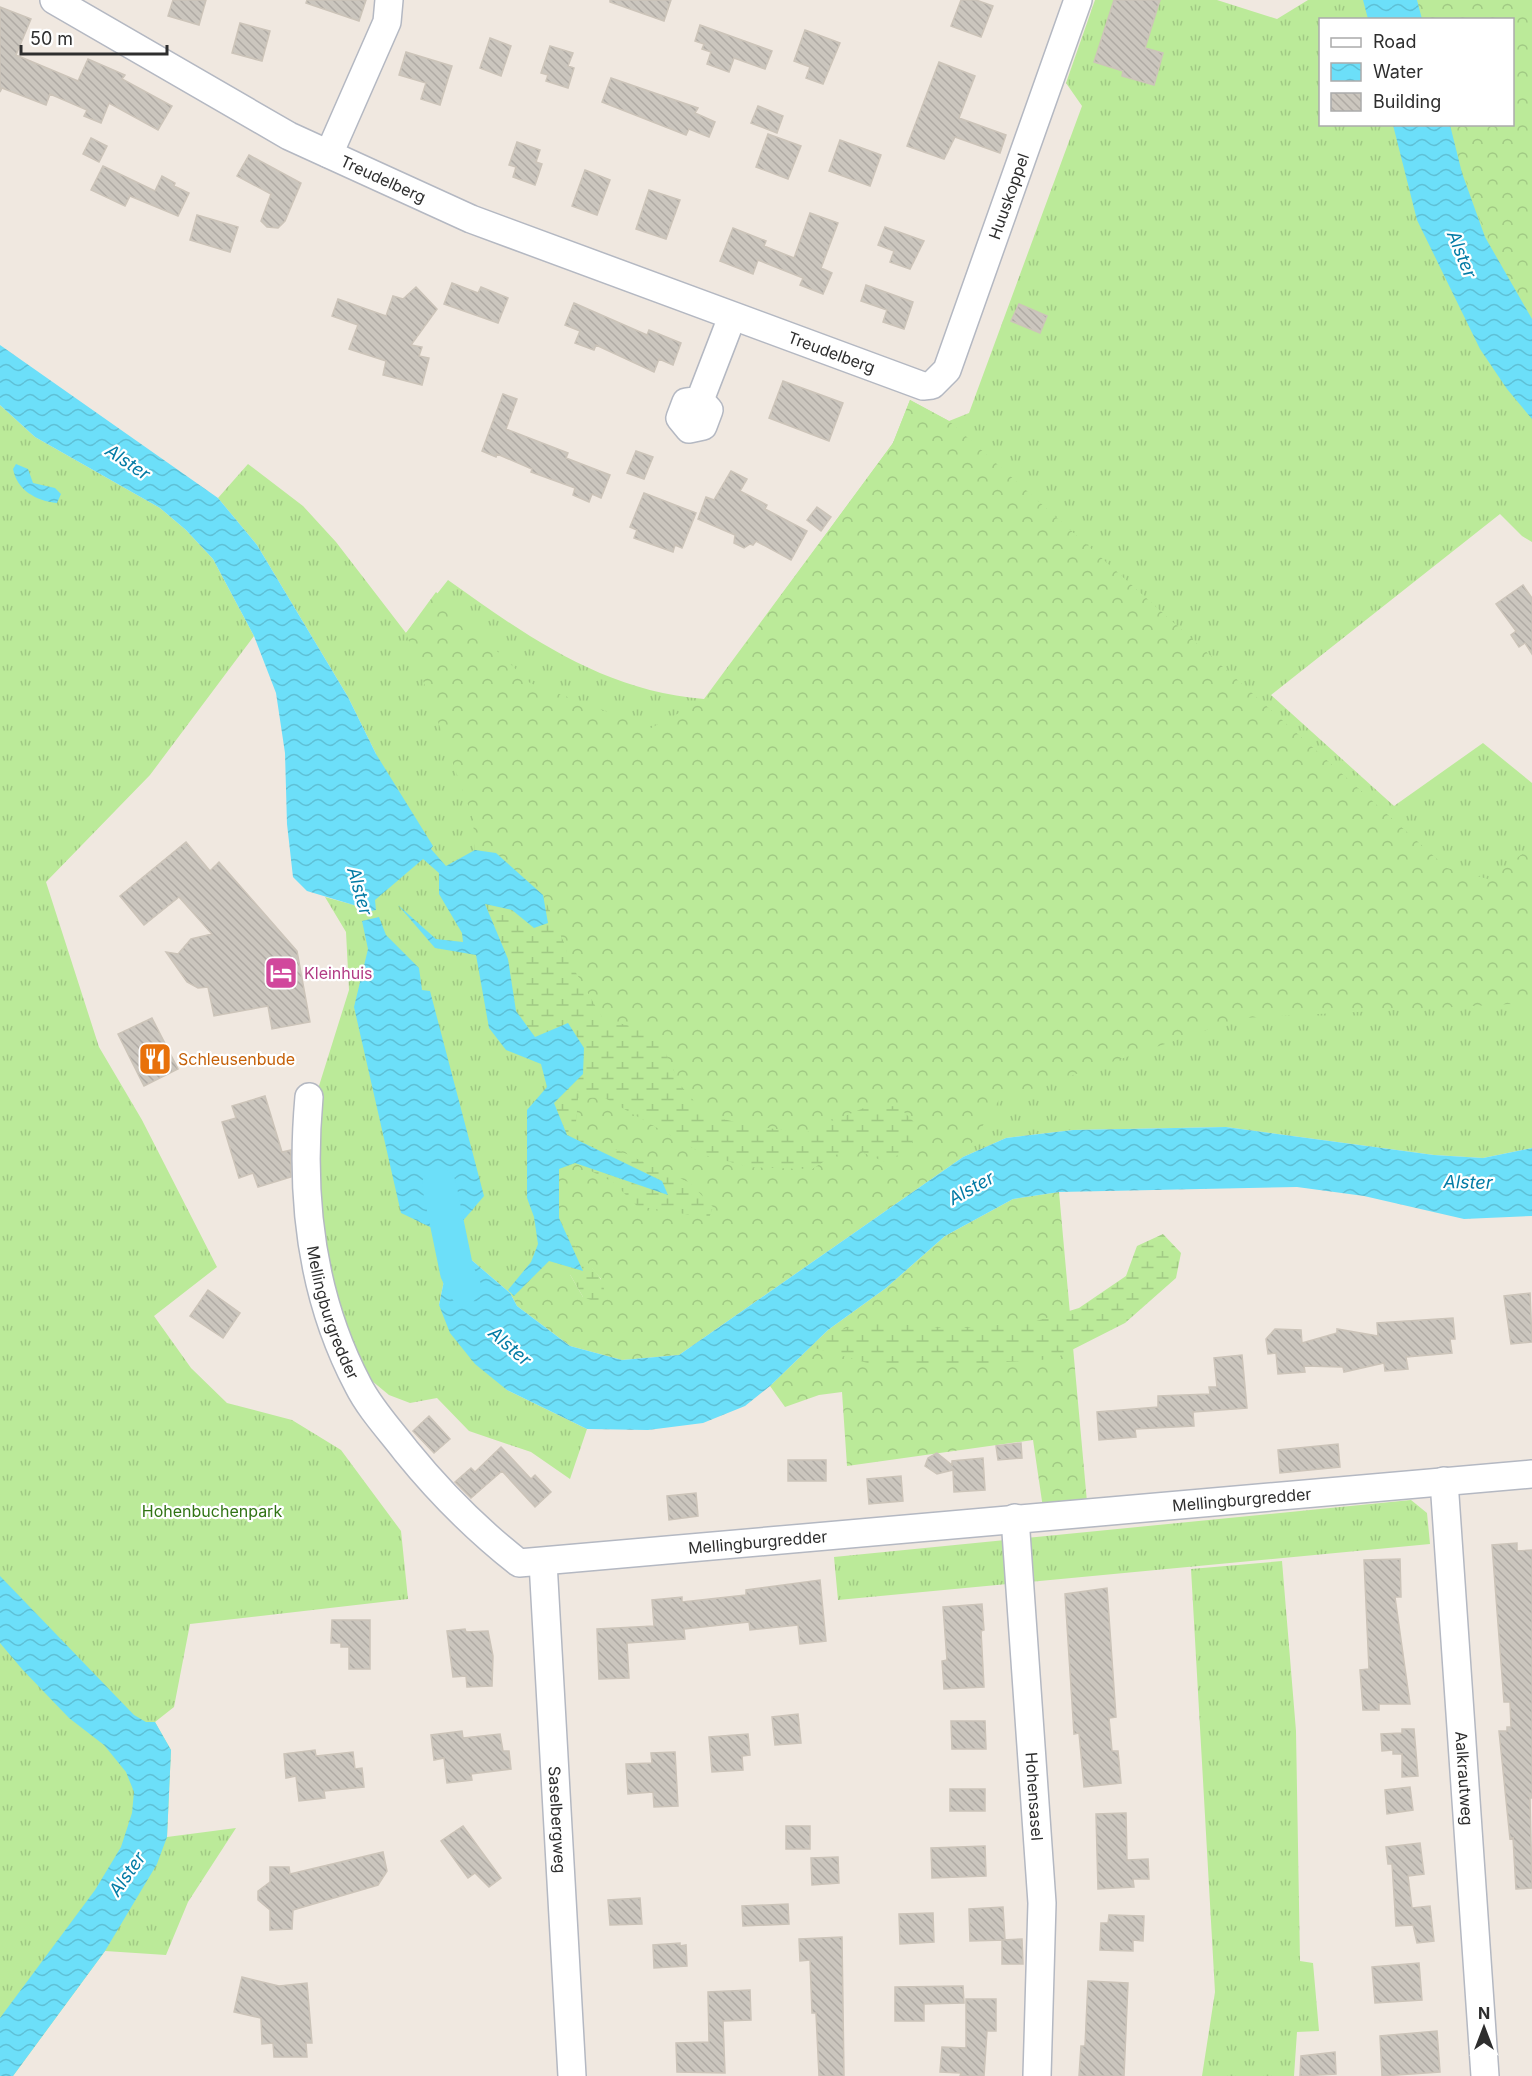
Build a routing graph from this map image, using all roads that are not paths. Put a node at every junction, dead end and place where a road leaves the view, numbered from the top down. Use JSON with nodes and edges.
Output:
{"nodes":[{"id":1,"x":54,"y":0,"type":"edge"},
{"id":2,"x":389,"y":0,"type":"edge"},
{"id":3,"x":1078,"y":0,"type":"edge"},
{"id":4,"x":329,"y":154,"type":"junction"},
{"id":5,"x":732,"y":317,"type":"junction"},
{"id":6,"x":932,"y":385,"type":"joint"},
{"id":7,"x":700,"y":400,"type":"dead end"},
{"id":8,"x":309,"y":1097,"type":"dead end"},
{"id":9,"x":1532,"y":1474,"type":"edge"},
{"id":10,"x":1444,"y":1481,"type":"junction"},
{"id":11,"x":1015,"y":1518,"type":"junction"},
{"id":12,"x":543,"y":1562,"type":"junction"},
{"id":13,"x":572,"y":2076,"type":"edge"},
{"id":14,"x":1037,"y":2076,"type":"edge"},
{"id":15,"x":1485,"y":2076,"type":"edge"}],
"edges":[{"from":1,"to":4,"type":"street","name":"Treudelberg"},
{"from":2,"to":4,"type":"street"},
{"from":3,"to":6,"type":"street","name":"Huuskoppel"},
{"from":4,"to":5,"type":"street","name":"Treudelberg"},
{"from":5,"to":6,"type":"street","name":"Treudelberg"},
{"from":5,"to":7,"type":"street"},
{"from":8,"to":12,"type":"street","name":"Mellingburgredder"},
{"from":9,"to":10,"type":"street","name":"Mellingburgredder"},
{"from":10,"to":11,"type":"street","name":"Mellingburgredder"},
{"from":10,"to":15,"type":"street","name":"Aalkrautweg"},
{"from":11,"to":12,"type":"street","name":"Mellingburgredder"},
{"from":11,"to":14,"type":"street","name":"Hohensasel"},
{"from":12,"to":13,"type":"street","name":"Saselbergweg"}]}
